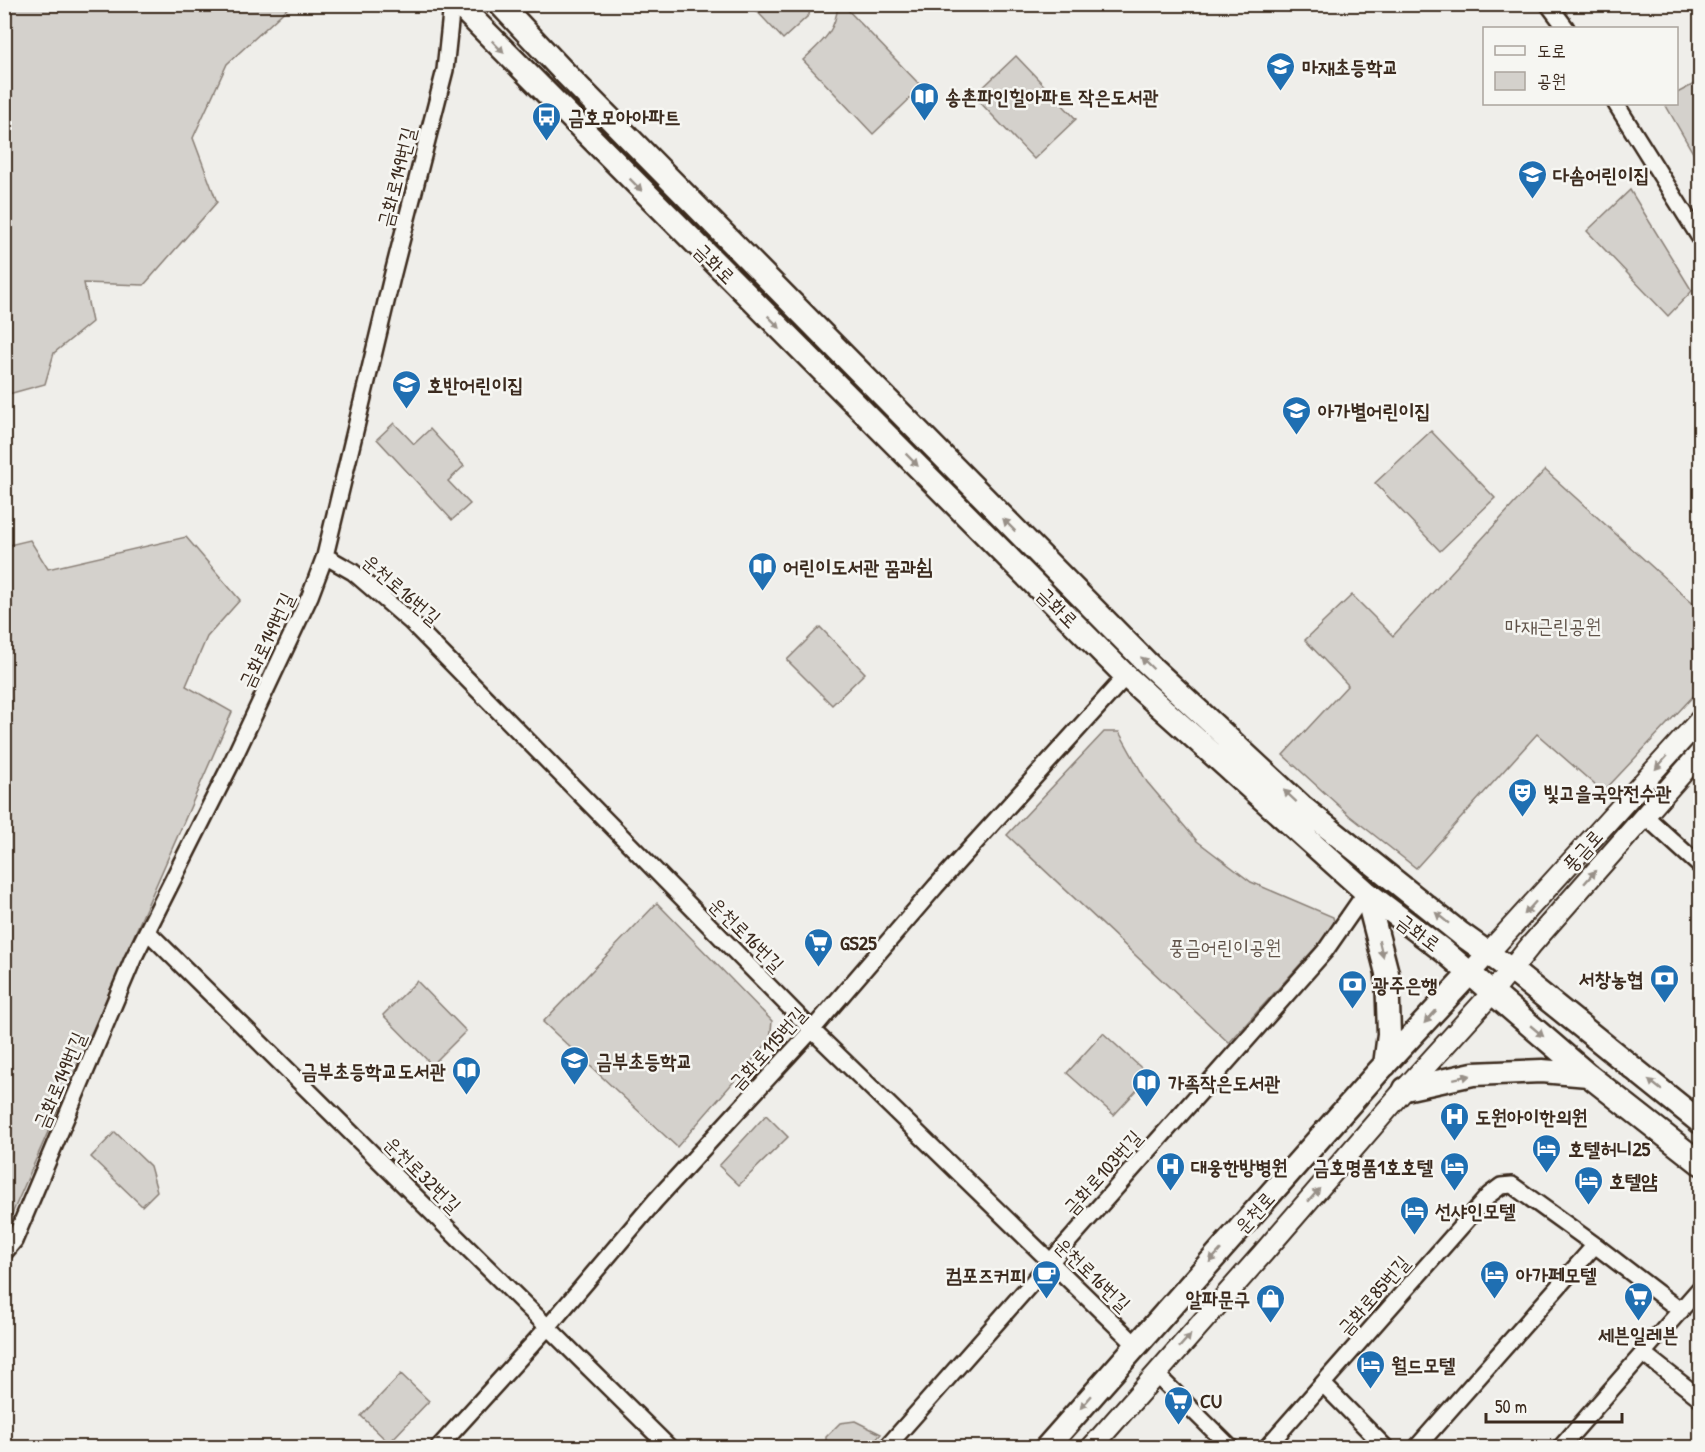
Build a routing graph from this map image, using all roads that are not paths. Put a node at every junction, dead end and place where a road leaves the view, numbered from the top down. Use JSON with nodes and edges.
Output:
{"nodes":[{"id":1,"x":452,"y":4,"type":"edge"},
{"id":2,"x":458,"y":4,"type":"edge"},
{"id":3,"x":500,"y":4,"type":"edge"},
{"id":4,"x":1548,"y":4,"type":"edge"},
{"id":5,"x":1565,"y":27,"type":"edge"},
{"id":6,"x":1617,"y":105,"type":"edge"},
{"id":7,"x":1701,"y":238,"type":"edge"},
{"id":8,"x":325,"y":556,"type":"junction"},
{"id":9,"x":1126,"y":676,"type":"junction"},
{"id":10,"x":1701,"y":720,"type":"edge"},
{"id":11,"x":1701,"y":753,"type":"edge"},
{"id":12,"x":1645,"y":816,"type":"junction"},
{"id":13,"x":1701,"y":866,"type":"edge"},
{"id":14,"x":1366,"y":892,"type":"junction"},
{"id":15,"x":147,"y":931,"type":"junction"},
{"id":16,"x":1489,"y":953,"type":"junction"},
{"id":17,"x":1510,"y":969,"type":"junction"},
{"id":18,"x":1469,"y":974,"type":"junction"},
{"id":19,"x":1492,"y":993,"type":"junction"},
{"id":20,"x":812,"y":1030,"type":"junction"},
{"id":21,"x":1385,"y":1065,"type":"junction"},
{"id":22,"x":1588,"y":1075,"type":"junction"},
{"id":23,"x":1405,"y":1089,"type":"junction"},
{"id":24,"x":1701,"y":1122,"type":"edge"},
{"id":25,"x":1701,"y":1163,"type":"edge"},
{"id":26,"x":1595,"y":1245,"type":"junction"},
{"id":27,"x":4,"y":1253,"type":"edge"},
{"id":28,"x":1050,"y":1262,"type":"junction"},
{"id":29,"x":1701,"y":1288,"type":"edge"},
{"id":30,"x":1681,"y":1311,"type":"junction"},
{"id":31,"x":548,"y":1327,"type":"junction"},
{"id":32,"x":1136,"y":1345,"type":"junction"},
{"id":33,"x":1644,"y":1354,"type":"junction"},
{"id":34,"x":1156,"y":1374,"type":"junction"},
{"id":35,"x":1323,"y":1384,"type":"junction"},
{"id":36,"x":1701,"y":1398,"type":"edge"},
{"id":37,"x":438,"y":1448,"type":"edge"},
{"id":38,"x":670,"y":1448,"type":"edge"},
{"id":39,"x":886,"y":1448,"type":"edge"},
{"id":40,"x":1046,"y":1448,"type":"edge"},
{"id":41,"x":1091,"y":1448,"type":"edge"},
{"id":42,"x":1231,"y":1448,"type":"edge"},
{"id":43,"x":1266,"y":1448,"type":"edge"},
{"id":44,"x":1386,"y":1448,"type":"edge"},
{"id":45,"x":1416,"y":1448,"type":"edge"},
{"id":46,"x":1560,"y":1448,"type":"edge"}],
"edges":[{"from":1,"to":8,"type":"street","name":"금화로149번길"},
{"from":2,"to":9,"type":"main road","name":"금화로","one_way":true},
{"from":16,"to":3,"type":"main road","name":"금화로","one_way":true},
{"from":4,"to":5,"type":"street"},
{"from":6,"to":7,"type":"street"},
{"from":8,"to":15,"type":"street","name":"금화로149번길"},
{"from":8,"to":20,"type":"street","name":"운천로16번길"},
{"from":9,"to":14,"type":"main road","name":"금화로"},
{"from":9,"to":20,"type":"street","name":"금화로115번길"},
{"from":10,"to":16,"type":"street","name":"풍금로","one_way":true},
{"from":11,"to":12,"type":"street","name":"풍금로"},
{"from":12,"to":13,"type":"street"},
{"from":17,"to":12,"type":"street","name":"풍금로","one_way":true},
{"from":14,"to":18,"type":"main road","name":"금화로"},
{"from":14,"to":21,"type":"main road","one_way":true},
{"from":14,"to":28,"type":"street","name":"금화로103번길"},
{"from":15,"to":27,"type":"street","name":"금화로149번길"},
{"from":15,"to":31,"type":"street","name":"운천로32번길"},
{"from":16,"to":17,"type":"main road","name":"금화로"},
{"from":16,"to":18,"type":"street","name":"운천로"},
{"from":17,"to":19,"type":"street","name":"운천로"},
{"from":24,"to":17,"type":"main road","name":"금화로","one_way":true},
{"from":18,"to":19,"type":"main road","name":"금화로"},
{"from":18,"to":21,"type":"main road","name":"운천로","one_way":true},
{"from":19,"to":22,"type":"main road","name":"금화로","one_way":true},
{"from":19,"to":23,"type":"street","name":"운천로"},
{"from":20,"to":28,"type":"street","name":"운천로16번길"},
{"from":20,"to":31,"type":"street","name":"금화로115번길"},
{"from":21,"to":32,"type":"main road","name":"운천로","one_way":true},
{"from":23,"to":22,"type":"main road","one_way":true},
{"from":22,"to":25,"type":"main road","name":"금화로"},
{"from":34,"to":23,"type":"street","name":"운천로","one_way":true},
{"from":26,"to":30,"type":"street","name":"금화로85번길"},
{"from":26,"to":35,"type":"street","name":"금화로85번길"},
{"from":26,"to":45,"type":"street"},
{"from":28,"to":32,"type":"street","name":"운천로16번길"},
{"from":28,"to":39,"type":"street","name":"금화로103번길"},
{"from":29,"to":30,"type":"street"},
{"from":30,"to":33,"type":"street"},
{"from":31,"to":37,"type":"street","name":"금화로115번길"},
{"from":31,"to":38,"type":"street","name":"운천로32번길"},
{"from":32,"to":40,"type":"main road","name":"운천로","one_way":true},
{"from":33,"to":36,"type":"street"},
{"from":33,"to":46,"type":"street"},
{"from":34,"to":41,"type":"street","name":"운천로"},
{"from":34,"to":42,"type":"street"},
{"from":35,"to":43,"type":"street","name":"금화로85번길"},
{"from":35,"to":44,"type":"street"}]}
